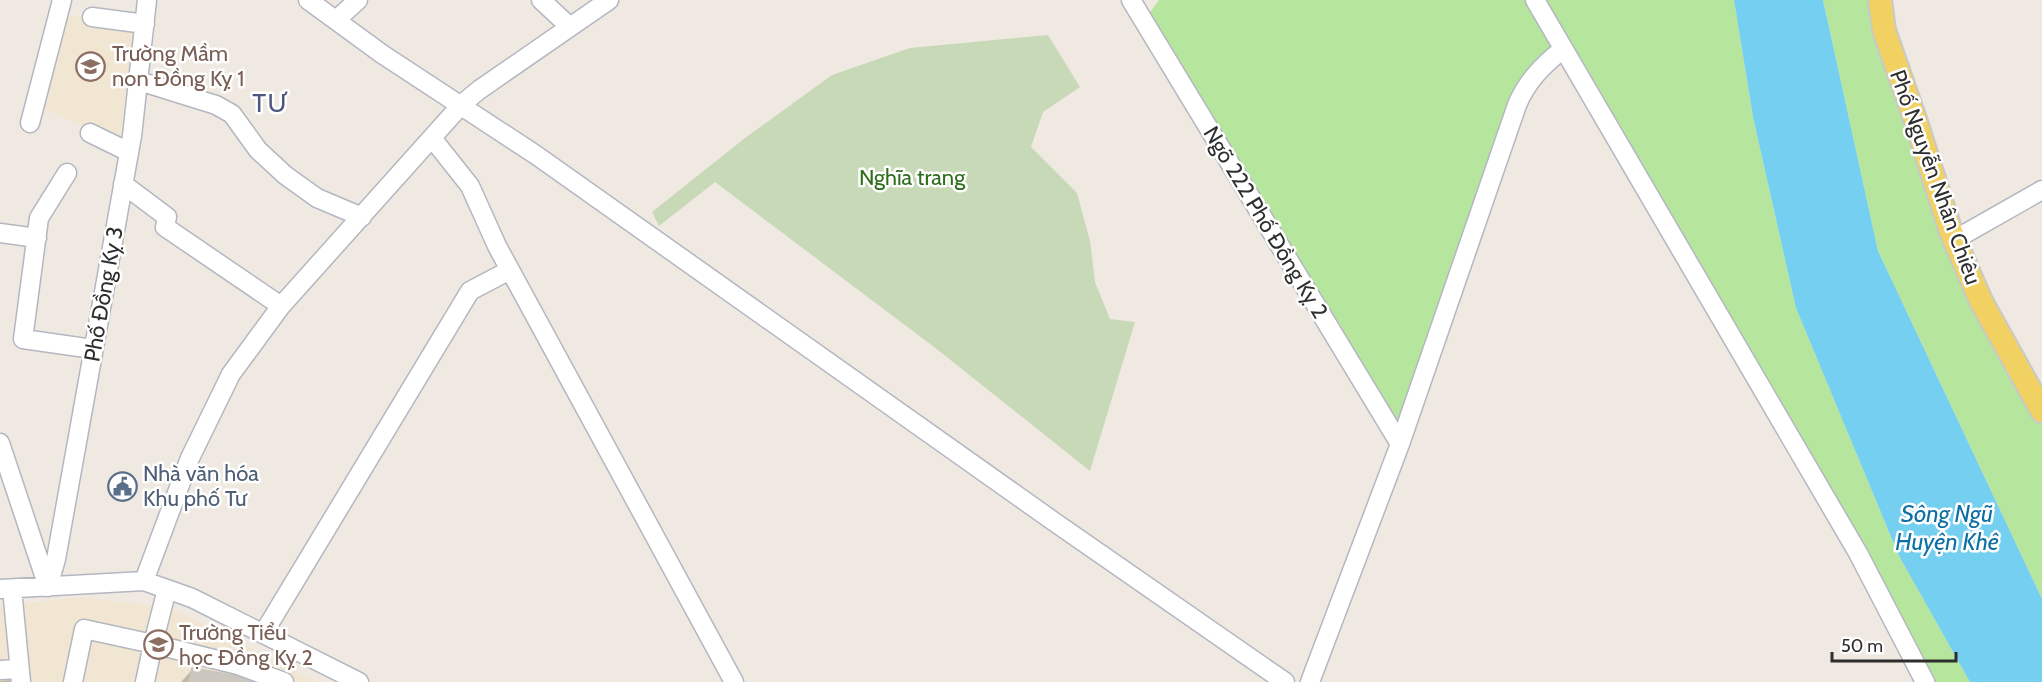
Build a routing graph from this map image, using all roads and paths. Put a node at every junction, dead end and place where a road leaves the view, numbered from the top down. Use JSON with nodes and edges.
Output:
{"nodes":[{"id":1,"x":62,"y":0,"type":"edge"},
{"id":2,"x":147,"y":0,"type":"edge"},
{"id":3,"x":308,"y":0,"type":"edge"},
{"id":4,"x":358,"y":0,"type":"edge"},
{"id":5,"x":541,"y":0,"type":"edge"},
{"id":6,"x":609,"y":0,"type":"edge"},
{"id":7,"x":1131,"y":0,"type":"edge"},
{"id":8,"x":1535,"y":0,"type":"edge"},
{"id":9,"x":1880,"y":0,"type":"edge"},
{"id":10,"x":92,"y":17,"type":"dead end"},
{"id":11,"x":336,"y":20,"type":"junction"},
{"id":12,"x":145,"y":24,"type":"junction"},
{"id":13,"x":570,"y":27,"type":"junction"},
{"id":14,"x":1563,"y":49,"type":"junction"},
{"id":15,"x":139,"y":81,"type":"junction"},
{"id":16,"x":462,"y":104,"type":"junction"},
{"id":17,"x":30,"y":123,"type":"dead end"},
{"id":18,"x":90,"y":133,"type":"dead end"},
{"id":19,"x":432,"y":138,"type":"junction"},
{"id":20,"x":129,"y":152,"type":"junction"},
{"id":21,"x":67,"y":173,"type":"dead end"},
{"id":22,"x":123,"y":184,"type":"junction"},
{"id":23,"x":2042,"y":190,"type":"edge"},
{"id":24,"x":362,"y":217,"type":"junction"},
{"id":25,"x":0,"y":232,"type":"edge"},
{"id":26,"x":37,"y":238,"type":"junction"},
{"id":27,"x":1954,"y":240,"type":"junction"},
{"id":28,"x":510,"y":270,"type":"junction"},
{"id":29,"x":281,"y":306,"type":"junction"},
{"id":30,"x":93,"y":349,"type":"junction"},
{"id":31,"x":2041,"y":407,"type":"edge"},
{"id":32,"x":0,"y":443,"type":"edge"},
{"id":33,"x":1400,"y":444,"type":"junction"},
{"id":34,"x":144,"y":581,"type":"junction"},
{"id":35,"x":48,"y":587,"type":"junction"},
{"id":36,"x":6,"y":589,"type":"edge"},
{"id":37,"x":167,"y":590,"type":"junction"},
{"id":38,"x":263,"y":634,"type":"junction"},
{"id":39,"x":153,"y":644,"type":"junction"},
{"id":40,"x":0,"y":670,"type":"edge"},
{"id":41,"x":20,"y":675,"type":"edge"},
{"id":42,"x":73,"y":682,"type":"edge"},
{"id":43,"x":145,"y":682,"type":"edge"},
{"id":44,"x":284,"y":682,"type":"edge"},
{"id":45,"x":359,"y":682,"type":"edge"},
{"id":46,"x":734,"y":682,"type":"edge"},
{"id":47,"x":1285,"y":682,"type":"edge"},
{"id":48,"x":1310,"y":682,"type":"edge"},
{"id":49,"x":1925,"y":682,"type":"edge"}],
"edges":[{"from":1,"to":17,"type":"street"},
{"from":2,"to":12,"type":"street","name":"Phố Đồng Kỵ 3"},
{"from":3,"to":11,"type":"street"},
{"from":4,"to":11,"type":"street"},
{"from":5,"to":13,"type":"street"},
{"from":6,"to":13,"type":"street"},
{"from":7,"to":33,"type":"street","name":"Ngõ 222 Phố Đồng Kỵ 2"},
{"from":8,"to":14,"type":"street"},
{"from":9,"to":27,"type":"main road","name":"Phố Nguyễn Nhân Chiêu"},
{"from":10,"to":12,"type":"street"},
{"from":11,"to":16,"type":"street"},
{"from":12,"to":15,"type":"street","name":"Phố Đồng Kỵ 3"},
{"from":13,"to":16,"type":"street"},
{"from":14,"to":33,"type":"street"},
{"from":14,"to":49,"type":"street"},
{"from":15,"to":20,"type":"street","name":"Phố Đồng Kỵ 3"},
{"from":15,"to":24,"type":"street"},
{"from":16,"to":19,"type":"street"},
{"from":16,"to":47,"type":"street"},
{"from":18,"to":20,"type":"street"},
{"from":19,"to":24,"type":"street"},
{"from":19,"to":28,"type":"street"},
{"from":20,"to":22,"type":"street","name":"Phố Đồng Kỵ 3"},
{"from":21,"to":26,"type":"street"},
{"from":22,"to":29,"type":"street"},
{"from":22,"to":30,"type":"street","name":"Phố Đồng Kỵ 3"},
{"from":23,"to":27,"type":"street"},
{"from":24,"to":29,"type":"street"},
{"from":25,"to":26,"type":"street"},
{"from":26,"to":30,"type":"street"},
{"from":27,"to":31,"type":"main road","name":"Phố Nguyễn Nhân Chiêu"},
{"from":28,"to":38,"type":"street"},
{"from":28,"to":46,"type":"street"},
{"from":29,"to":34,"type":"street"},
{"from":30,"to":35,"type":"street","name":"Phố Đồng Kỵ 3"},
{"from":32,"to":35,"type":"street"},
{"from":33,"to":48,"type":"street"},
{"from":34,"to":35,"type":"street"},
{"from":34,"to":37,"type":"street"},
{"from":35,"to":36,"type":"street"},
{"from":36,"to":41,"type":"street"},
{"from":37,"to":38,"type":"street"},
{"from":37,"to":39,"type":"street"},
{"from":38,"to":45,"type":"street"},
{"from":39,"to":42,"type":"street"},
{"from":39,"to":43,"type":"street"},
{"from":39,"to":44,"type":"street"},
{"from":40,"to":41,"type":"street"}]}
